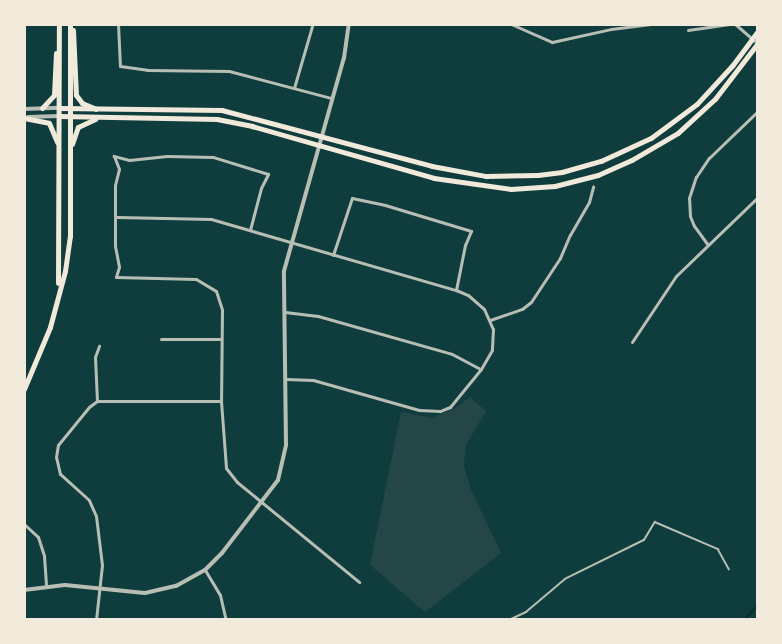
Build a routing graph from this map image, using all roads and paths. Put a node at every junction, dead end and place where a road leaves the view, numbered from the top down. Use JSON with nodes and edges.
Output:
{"nodes":[{"id":1,"x":58,"y":24,"type":"edge"},
{"id":2,"x":71,"y":24,"type":"edge"},
{"id":3,"x":118,"y":24,"type":"edge"},
{"id":4,"x":349,"y":24,"type":"edge"},
{"id":5,"x":511,"y":24,"type":"edge"},
{"id":6,"x":651,"y":24,"type":"edge"},
{"id":7,"x":730,"y":24,"type":"edge"},
{"id":8,"x":735,"y":24,"type":"edge"},
{"id":9,"x":312,"y":26,"type":"dead end"},
{"id":10,"x":688,"y":30,"type":"dead end"},
{"id":11,"x":758,"y":31,"type":"edge"},
{"id":12,"x":752,"y":40,"type":"junction"},
{"id":13,"x":758,"y":43,"type":"edge"},
{"id":14,"x":294,"y":88,"type":"junction"},
{"id":15,"x":332,"y":98,"type":"junction"},
{"id":16,"x":42,"y":108,"type":"junction"},
{"id":17,"x":60,"y":108,"type":"junction"},
{"id":18,"x":70,"y":108,"type":"junction"},
{"id":19,"x":24,"y":109,"type":"edge"},
{"id":20,"x":96,"y":109,"type":"junction"},
{"id":21,"x":758,"y":111,"type":"edge"},
{"id":22,"x":60,"y":116,"type":"junction"},
{"id":23,"x":24,"y":118,"type":"edge"},
{"id":24,"x":70,"y":118,"type":"junction"},
{"id":25,"x":94,"y":119,"type":"junction"},
{"id":26,"x":322,"y":135,"type":"junction"},
{"id":27,"x":319,"y":146,"type":"junction"},
{"id":28,"x":59,"y":148,"type":"junction"},
{"id":29,"x":70,"y":152,"type":"junction"},
{"id":30,"x":593,"y":187,"type":"dead end"},
{"id":31,"x":758,"y":198,"type":"edge"},
{"id":32,"x":116,"y":217,"type":"junction"},
{"id":33,"x":250,"y":230,"type":"junction"},
{"id":34,"x":291,"y":243,"type":"junction"},
{"id":35,"x":708,"y":245,"type":"junction"},
{"id":36,"x":333,"y":256,"type":"junction"},
{"id":37,"x":456,"y":291,"type":"junction"},
{"id":38,"x":58,"y":293,"type":"junction"},
{"id":39,"x":285,"y":312,"type":"junction"},
{"id":40,"x":490,"y":320,"type":"junction"},
{"id":41,"x":161,"y":339,"type":"dead end"},
{"id":42,"x":220,"y":339,"type":"junction"},
{"id":43,"x":633,"y":342,"type":"dead end"},
{"id":44,"x":99,"y":346,"type":"dead end"},
{"id":45,"x":481,"y":369,"type":"junction"},
{"id":46,"x":286,"y":379,"type":"junction"},
{"id":47,"x":24,"y":389,"type":"edge"},
{"id":48,"x":97,"y":401,"type":"junction"},
{"id":49,"x":221,"y":401,"type":"junction"},
{"id":50,"x":262,"y":502,"type":"junction"},
{"id":51,"x":24,"y":524,"type":"edge"},
{"id":52,"x":729,"y":569,"type":"dead end"},
{"id":53,"x":205,"y":570,"type":"junction"},
{"id":54,"x":359,"y":582,"type":"dead end"},
{"id":55,"x":46,"y":585,"type":"junction"},
{"id":56,"x":98,"y":588,"type":"junction"},
{"id":57,"x":24,"y":590,"type":"edge"},
{"id":58,"x":96,"y":620,"type":"edge"},
{"id":59,"x":226,"y":620,"type":"edge"},
{"id":60,"x":509,"y":620,"type":"edge"}],
"edges":[{"from":1,"to":16,"type":"main road"},
{"from":1,"to":17,"type":"main road"},
{"from":2,"to":18,"type":"main road"},
{"from":2,"to":20,"type":"main road"},
{"from":3,"to":14,"type":"street"},
{"from":4,"to":15,"type":"street"},
{"from":5,"to":6,"type":"street"},
{"from":7,"to":10,"type":"street"},
{"from":8,"to":12,"type":"street"},
{"from":9,"to":14,"type":"street"},
{"from":11,"to":12,"type":"main road"},
{"from":12,"to":13,"type":"street"},
{"from":12,"to":26,"type":"main road"},
{"from":13,"to":27,"type":"main road"},
{"from":14,"to":15,"type":"street"},
{"from":15,"to":26,"type":"street"},
{"from":16,"to":17,"type":"street"},
{"from":16,"to":19,"type":"street"},
{"from":17,"to":18,"type":"main road"},
{"from":17,"to":22,"type":"main road"},
{"from":18,"to":20,"type":"main road"},
{"from":18,"to":24,"type":"main road"},
{"from":20,"to":26,"type":"main road"},
{"from":21,"to":35,"type":"street"},
{"from":22,"to":23,"type":"street"},
{"from":22,"to":24,"type":"main road"},
{"from":22,"to":28,"type":"main road"},
{"from":23,"to":28,"type":"main road"},
{"from":24,"to":25,"type":"main road"},
{"from":24,"to":29,"type":"main road"},
{"from":25,"to":27,"type":"main road"},
{"from":25,"to":29,"type":"main road"},
{"from":26,"to":27,"type":"street"},
{"from":27,"to":34,"type":"street"},
{"from":28,"to":38,"type":"main road"},
{"from":29,"to":38,"type":"main road"},
{"from":30,"to":40,"type":"street"},
{"from":31,"to":35,"type":"street"},
{"from":32,"to":33,"type":"street"},
{"from":32,"to":33,"type":"street"},
{"from":32,"to":42,"type":"street"},
{"from":33,"to":34,"type":"street"},
{"from":34,"to":36,"type":"street"},
{"from":34,"to":39,"type":"street"},
{"from":35,"to":43,"type":"street"},
{"from":36,"to":37,"type":"street"},
{"from":36,"to":37,"type":"street"},
{"from":37,"to":40,"type":"street"},
{"from":38,"to":47,"type":"main road"},
{"from":39,"to":45,"type":"street"},
{"from":39,"to":46,"type":"street"},
{"from":40,"to":45,"type":"street"},
{"from":41,"to":42,"type":"street"},
{"from":42,"to":49,"type":"street"},
{"from":44,"to":48,"type":"street"},
{"from":45,"to":46,"type":"street"},
{"from":46,"to":50,"type":"street"},
{"from":48,"to":49,"type":"street"},
{"from":48,"to":56,"type":"street"},
{"from":49,"to":50,"type":"street"},
{"from":50,"to":53,"type":"street"},
{"from":50,"to":54,"type":"street"},
{"from":51,"to":55,"type":"street"},
{"from":52,"to":60,"type":"lane"},
{"from":53,"to":56,"type":"street"},
{"from":53,"to":59,"type":"street"},
{"from":55,"to":56,"type":"street"},
{"from":55,"to":57,"type":"street"},
{"from":56,"to":58,"type":"street"}]}
